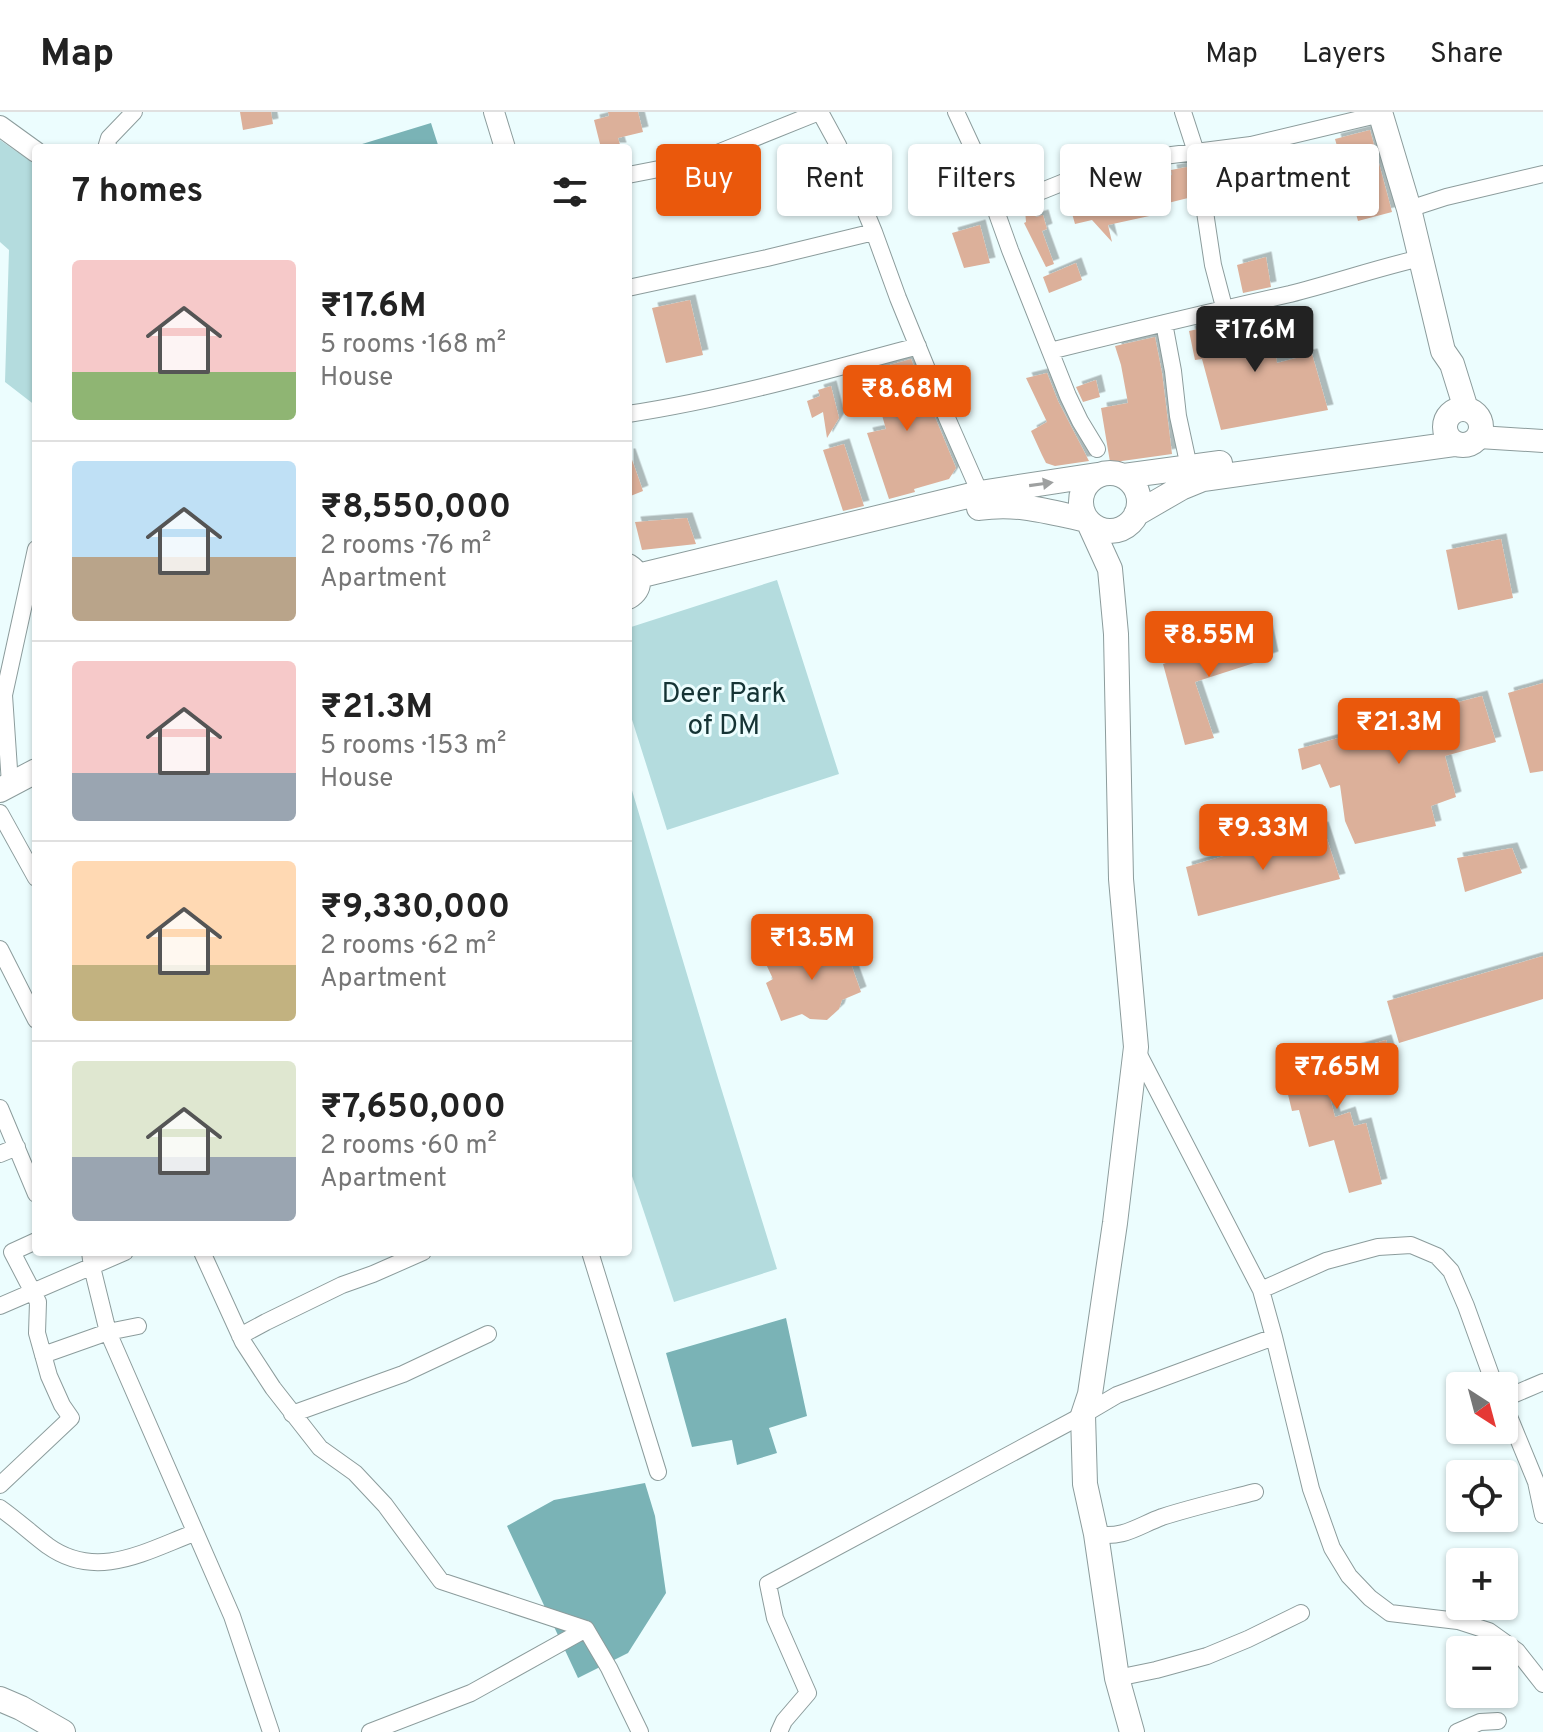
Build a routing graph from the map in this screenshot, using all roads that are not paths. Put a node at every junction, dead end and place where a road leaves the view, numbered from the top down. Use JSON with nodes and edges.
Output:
{"nodes":[{"id":1,"x":134,"y":112,"type":"edge"},
{"id":2,"x":494,"y":112,"type":"edge"},
{"id":3,"x":820,"y":112,"type":"edge"},
{"id":4,"x":956,"y":112,"type":"edge"},
{"id":5,"x":1183,"y":112,"type":"edge"},
{"id":6,"x":1380,"y":113,"type":"edge"},
{"id":7,"x":0,"y":126,"type":"edge"},
{"id":8,"x":107,"y":144,"type":"edge"},
{"id":9,"x":504,"y":144,"type":"edge"},
{"id":10,"x":971,"y":144,"type":"edge"},
{"id":11,"x":1193,"y":144,"type":"edge"},
{"id":12,"x":1255,"y":144,"type":"edge"},
{"id":13,"x":32,"y":149,"type":"edge"},
{"id":14,"x":1187,"y":153,"type":"edge"},
{"id":15,"x":632,"y":174,"type":"edge"},
{"id":16,"x":1543,"y":174,"type":"edge"},
{"id":17,"x":1044,"y":191,"type":"edge"},
{"id":18,"x":1409,"y":209,"type":"junction"},
{"id":19,"x":999,"y":216,"type":"edge"},
{"id":20,"x":1206,"y":216,"type":"edge"},
{"id":21,"x":874,"y":232,"type":"junction"},
{"id":22,"x":1421,"y":258,"type":"junction"},
{"id":23,"x":632,"y":287,"type":"edge"},
{"id":24,"x":1224,"y":307,"type":"junction"},
{"id":25,"x":1164,"y":323,"type":"junction"},
{"id":26,"x":918,"y":346,"type":"junction"},
{"id":27,"x":1050,"y":351,"type":"junction"},
{"id":28,"x":632,"y":413,"type":"edge"},
{"id":29,"x":1453,"y":426,"type":"junction"},
{"id":30,"x":1479,"y":437,"type":"joint"},
{"id":31,"x":1543,"y":441,"type":"edge"},
{"id":32,"x":1097,"y":449,"type":"dead end"},
{"id":33,"x":1189,"y":467,"type":"junction"},
{"id":34,"x":1097,"y":475,"type":"junction"},
{"id":35,"x":1124,"y":476,"type":"junction"},
{"id":36,"x":980,"y":493,"type":"junction"},
{"id":37,"x":1132,"y":520,"type":"junction"},
{"id":38,"x":1088,"y":522,"type":"junction"},
{"id":39,"x":32,"y":567,"type":"edge"},
{"id":40,"x":1110,"y":569,"type":"junction"},
{"id":41,"x":632,"y":583,"type":"edge"},
{"id":42,"x":32,"y":773,"type":"edge"},
{"id":43,"x":5,"y":787,"type":"edge"},
{"id":44,"x":0,"y":813,"type":"edge"},
{"id":45,"x":32,"y":871,"type":"edge"},
{"id":46,"x":0,"y":949,"type":"edge"},
{"id":47,"x":32,"y":1012,"type":"edge"},
{"id":48,"x":1136,"y":1047,"type":"junction"},
{"id":49,"x":0,"y":1108,"type":"edge"},
{"id":50,"x":17,"y":1147,"type":"junction"},
{"id":51,"x":0,"y":1154,"type":"edge"},
{"id":52,"x":32,"y":1184,"type":"edge"},
{"id":53,"x":32,"y":1243,"type":"edge"},
{"id":54,"x":207,"y":1256,"type":"edge"},
{"id":55,"x":414,"y":1256,"type":"edge"},
{"id":56,"x":591,"y":1256,"type":"edge"},
{"id":57,"x":91,"y":1259,"type":"edge"},
{"id":58,"x":1261,"y":1290,"type":"junction"},
{"id":59,"x":33,"y":1293,"type":"junction"},
{"id":60,"x":0,"y":1306,"type":"edge"},
{"id":61,"x":138,"y":1326,"type":"dead end"},
{"id":62,"x":108,"y":1332,"type":"junction"},
{"id":63,"x":488,"y":1334,"type":"dead end"},
{"id":64,"x":240,"y":1336,"type":"junction"},
{"id":65,"x":1274,"y":1337,"type":"junction"},
{"id":66,"x":43,"y":1355,"type":"junction"},
{"id":67,"x":1490,"y":1372,"type":"edge"},
{"id":68,"x":1543,"y":1382,"type":"edge"},
{"id":69,"x":1518,"y":1388,"type":"edge"},
{"id":70,"x":292,"y":1414,"type":"junction"},
{"id":71,"x":1083,"y":1415,"type":"junction"},
{"id":72,"x":1518,"y":1438,"type":"edge"},
{"id":73,"x":658,"y":1472,"type":"dead end"},
{"id":74,"x":0,"y":1485,"type":"edge"},
{"id":75,"x":1255,"y":1492,"type":"dead end"},
{"id":76,"x":0,"y":1508,"type":"edge"},
{"id":77,"x":1543,"y":1515,"type":"edge"},
{"id":78,"x":194,"y":1533,"type":"junction"},
{"id":79,"x":1096,"y":1534,"type":"junction"},
{"id":80,"x":1301,"y":1613,"type":"dead end"},
{"id":81,"x":586,"y":1629,"type":"junction"},
{"id":82,"x":1117,"y":1678,"type":"junction"},
{"id":83,"x":1543,"y":1684,"type":"edge"},
{"id":84,"x":0,"y":1699,"type":"edge"},
{"id":85,"x":1498,"y":1721,"type":"dead end"},
{"id":86,"x":63,"y":1732,"type":"edge"},
{"id":87,"x":271,"y":1732,"type":"edge"},
{"id":88,"x":370,"y":1732,"type":"edge"},
{"id":89,"x":640,"y":1732,"type":"edge"},
{"id":90,"x":779,"y":1732,"type":"edge"},
{"id":91,"x":1132,"y":1732,"type":"edge"},
{"id":92,"x":1457,"y":1732,"type":"edge"}],
"edges":[{"from":1,"to":8,"type":"street"},
{"from":2,"to":9,"type":"street"},
{"from":3,"to":15,"type":"street"},
{"from":3,"to":21,"type":"street"},
{"from":4,"to":10,"type":"street"},
{"from":5,"to":11,"type":"street"},
{"from":6,"to":12,"type":"street"},
{"from":6,"to":18,"type":"main road"},
{"from":7,"to":13,"type":"street"},
{"from":14,"to":17,"type":"street"},
{"from":16,"to":18,"type":"street"},
{"from":18,"to":22,"type":"main road"},
{"from":19,"to":27,"type":"street"},
{"from":20,"to":24,"type":"street"},
{"from":21,"to":23,"type":"street"},
{"from":21,"to":26,"type":"street"},
{"from":22,"to":24,"type":"street"},
{"from":22,"to":29,"type":"main road"},
{"from":24,"to":25,"type":"street"},
{"from":25,"to":27,"type":"street"},
{"from":25,"to":33,"type":"street"},
{"from":26,"to":28,"type":"street"},
{"from":26,"to":36,"type":"street"},
{"from":27,"to":32,"type":"street"},
{"from":29,"to":30,"type":"main road"},
{"from":29,"to":33,"type":"main road"},
{"from":29,"to":37,"type":"main road"},
{"from":30,"to":31,"type":"main road"},
{"from":33,"to":35,"type":"main road"},
{"from":34,"to":35,"type":"main road"},
{"from":36,"to":34,"type":"main road","one_way":true},
{"from":34,"to":38,"type":"main road"},
{"from":35,"to":37,"type":"main road"},
{"from":36,"to":41,"type":"main road"},
{"from":37,"to":38,"type":"main road"},
{"from":37,"to":40,"type":"main road"},
{"from":38,"to":40,"type":"main road"},
{"from":38,"to":41,"type":"main road"},
{"from":39,"to":43,"type":"street"},
{"from":40,"to":48,"type":"main road"},
{"from":42,"to":43,"type":"main road"},
{"from":44,"to":45,"type":"street"},
{"from":46,"to":47,"type":"street"},
{"from":48,"to":58,"type":"street"},
{"from":48,"to":71,"type":"main road"},
{"from":49,"to":50,"type":"street"},
{"from":50,"to":51,"type":"street"},
{"from":50,"to":52,"type":"street"},
{"from":53,"to":59,"type":"street"},
{"from":54,"to":64,"type":"street"},
{"from":55,"to":64,"type":"street"},
{"from":56,"to":73,"type":"street"},
{"from":57,"to":59,"type":"street"},
{"from":57,"to":62,"type":"street"},
{"from":58,"to":65,"type":"street"},
{"from":58,"to":67,"type":"street"},
{"from":59,"to":60,"type":"street"},
{"from":59,"to":66,"type":"street"},
{"from":61,"to":62,"type":"street"},
{"from":62,"to":66,"type":"street"},
{"from":62,"to":78,"type":"street"},
{"from":63,"to":70,"type":"street"},
{"from":64,"to":70,"type":"street"},
{"from":65,"to":71,"type":"street"},
{"from":65,"to":83,"type":"street"},
{"from":66,"to":74,"type":"street"},
{"from":68,"to":69,"type":"street"},
{"from":70,"to":81,"type":"street"},
{"from":71,"to":79,"type":"main road"},
{"from":71,"to":90,"type":"street"},
{"from":72,"to":77,"type":"street"},
{"from":75,"to":79,"type":"street"},
{"from":76,"to":78,"type":"street"},
{"from":78,"to":87,"type":"street"},
{"from":79,"to":82,"type":"main road"},
{"from":80,"to":82,"type":"street"},
{"from":81,"to":88,"type":"street"},
{"from":81,"to":89,"type":"street"},
{"from":82,"to":91,"type":"main road"},
{"from":84,"to":86,"type":"main road"},
{"from":85,"to":92,"type":"street"}]}
